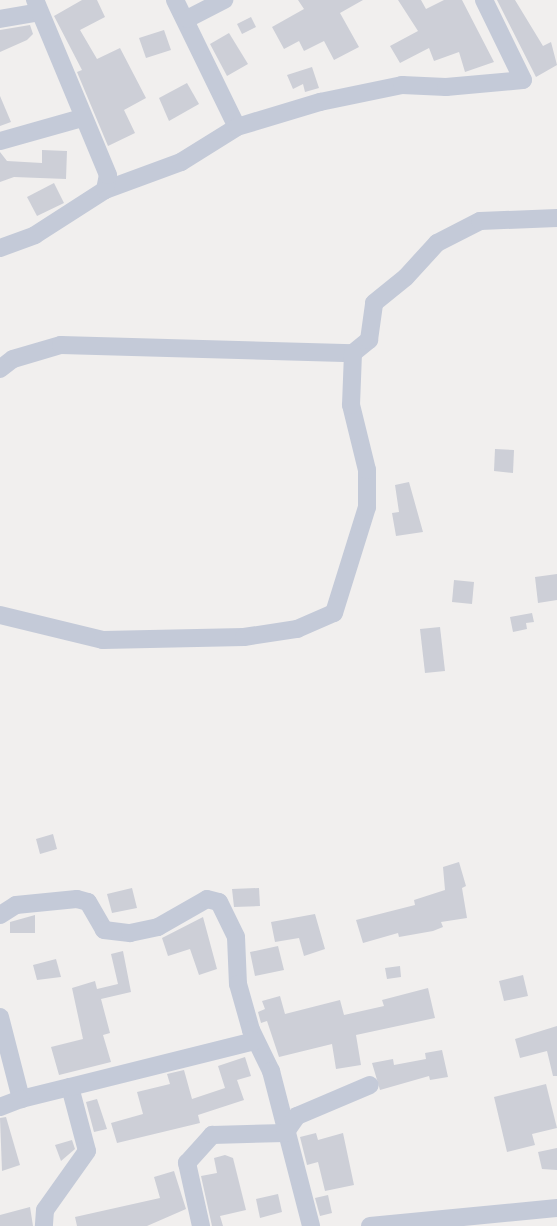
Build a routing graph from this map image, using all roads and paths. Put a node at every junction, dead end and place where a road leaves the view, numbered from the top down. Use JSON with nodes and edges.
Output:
{"nodes":[{"id":1,"x":175,"y":0,"type":"edge"},
{"id":2,"x":224,"y":0,"type":"edge"},
{"id":3,"x":484,"y":0,"type":"edge"},
{"id":4,"x":37,"y":6,"type":"edge"},
{"id":5,"x":0,"y":19,"type":"edge"},
{"id":6,"x":187,"y":19,"type":"junction"},
{"id":7,"x":82,"y":118,"type":"junction"},
{"id":8,"x":237,"y":127,"type":"junction"},
{"id":9,"x":0,"y":141,"type":"edge"},
{"id":10,"x":105,"y":190,"type":"junction"},
{"id":11,"x":557,"y":218,"type":"edge"},
{"id":12,"x":0,"y":248,"type":"edge"},
{"id":13,"x":352,"y":353,"type":"junction"},
{"id":14,"x":0,"y":369,"type":"edge"},
{"id":15,"x":0,"y":615,"type":"edge"},
{"id":16,"x":0,"y":915,"type":"edge"},
{"id":17,"x":0,"y":1017,"type":"edge"},
{"id":18,"x":256,"y":1041,"type":"junction"},
{"id":19,"x":370,"y":1085,"type":"dead end"},
{"id":20,"x":70,"y":1087,"type":"junction"},
{"id":21,"x":21,"y":1099,"type":"junction"},
{"id":22,"x":0,"y":1107,"type":"edge"},
{"id":23,"x":285,"y":1133,"type":"junction"},
{"id":24,"x":547,"y":1215,"type":"edge"},
{"id":25,"x":44,"y":1226,"type":"edge"},
{"id":26,"x":201,"y":1226,"type":"edge"},
{"id":27,"x":312,"y":1226,"type":"edge"},
{"id":28,"x":370,"y":1226,"type":"edge"}],
"edges":[{"from":1,"to":6,"type":"street"},
{"from":2,"to":6,"type":"street"},
{"from":3,"to":8,"type":"street"},
{"from":4,"to":5,"type":"street"},
{"from":4,"to":7,"type":"street"},
{"from":6,"to":8,"type":"street"},
{"from":7,"to":9,"type":"street"},
{"from":7,"to":10,"type":"street"},
{"from":8,"to":10,"type":"street"},
{"from":10,"to":12,"type":"street"},
{"from":11,"to":13,"type":"street"},
{"from":13,"to":14,"type":"street"},
{"from":13,"to":15,"type":"street"},
{"from":16,"to":18,"type":"street"},
{"from":17,"to":21,"type":"street"},
{"from":18,"to":20,"type":"street"},
{"from":18,"to":23,"type":"street"},
{"from":19,"to":23,"type":"street"},
{"from":20,"to":21,"type":"street"},
{"from":20,"to":25,"type":"street"},
{"from":21,"to":22,"type":"street"},
{"from":23,"to":26,"type":"street"},
{"from":23,"to":27,"type":"street"},
{"from":24,"to":28,"type":"street"}]}
